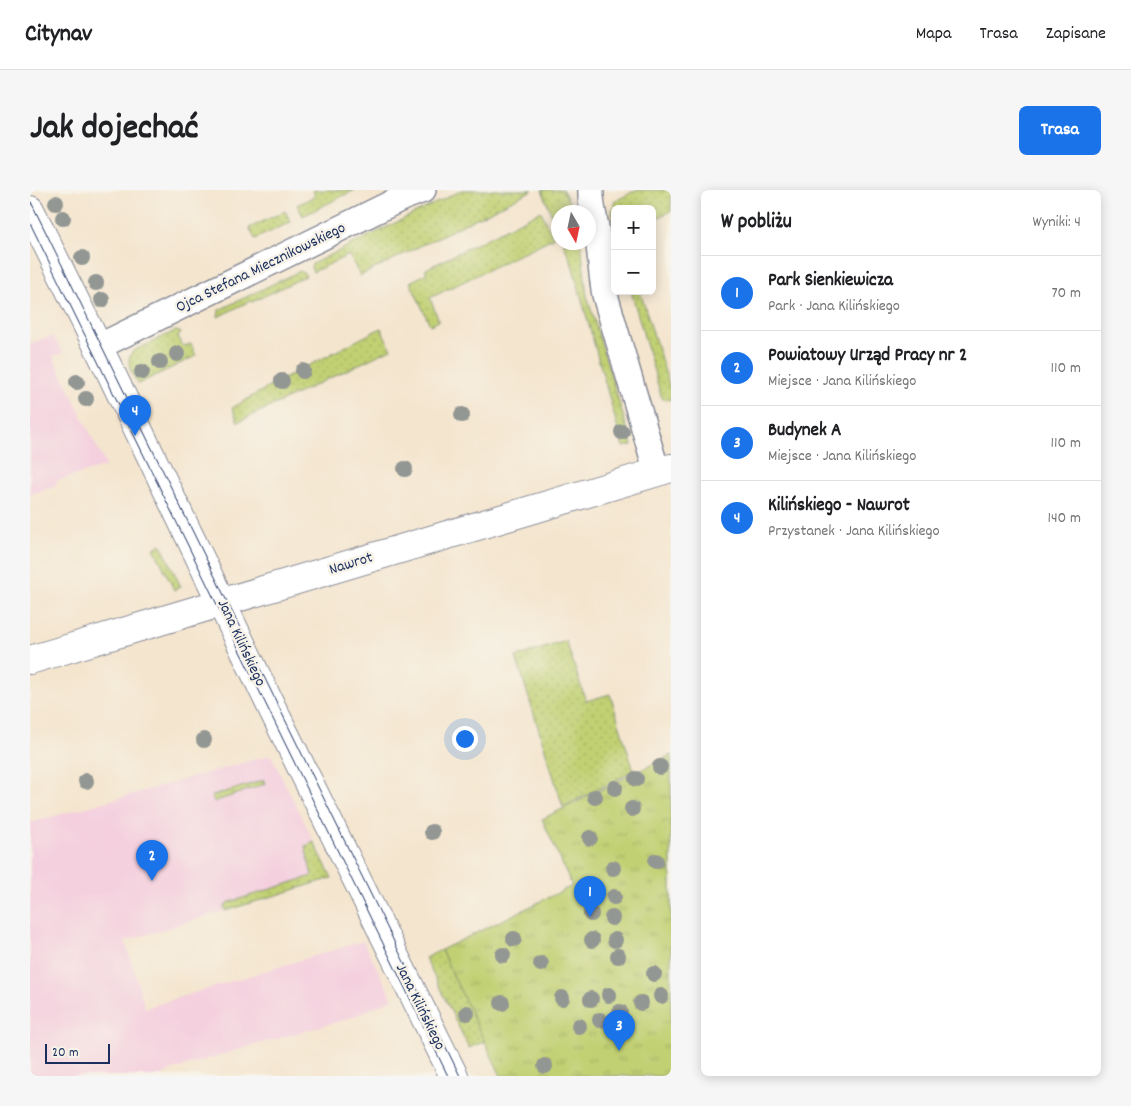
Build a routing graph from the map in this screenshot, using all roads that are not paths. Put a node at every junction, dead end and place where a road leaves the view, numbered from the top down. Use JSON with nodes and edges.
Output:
{"nodes":[{"id":1,"x":592,"y":190,"type":"edge"},
{"id":2,"x":408,"y":193,"type":"edge"},
{"id":3,"x":30,"y":210,"type":"edge"},
{"id":4,"x":98,"y":347,"type":"junction"},
{"id":5,"x":664,"y":470,"type":"edge"},
{"id":6,"x":222,"y":602,"type":"junction"},
{"id":7,"x":30,"y":660,"type":"edge"},
{"id":8,"x":454,"y":1076,"type":"edge"}],
"edges":[{"from":1,"to":5,"type":"street"},
{"from":2,"to":4,"type":"street","name":"Ojca Stefana Miecznikowskiego"},
{"from":3,"to":4,"type":"street","name":"Jana Kilińskiego"},
{"from":4,"to":6,"type":"street","name":"Jana Kilińskiego"},
{"from":5,"to":6,"type":"street","name":"Nawrot"},
{"from":6,"to":7,"type":"street","name":"Nawrot"},
{"from":6,"to":8,"type":"street","name":"Jana Kilińskiego"}]}
